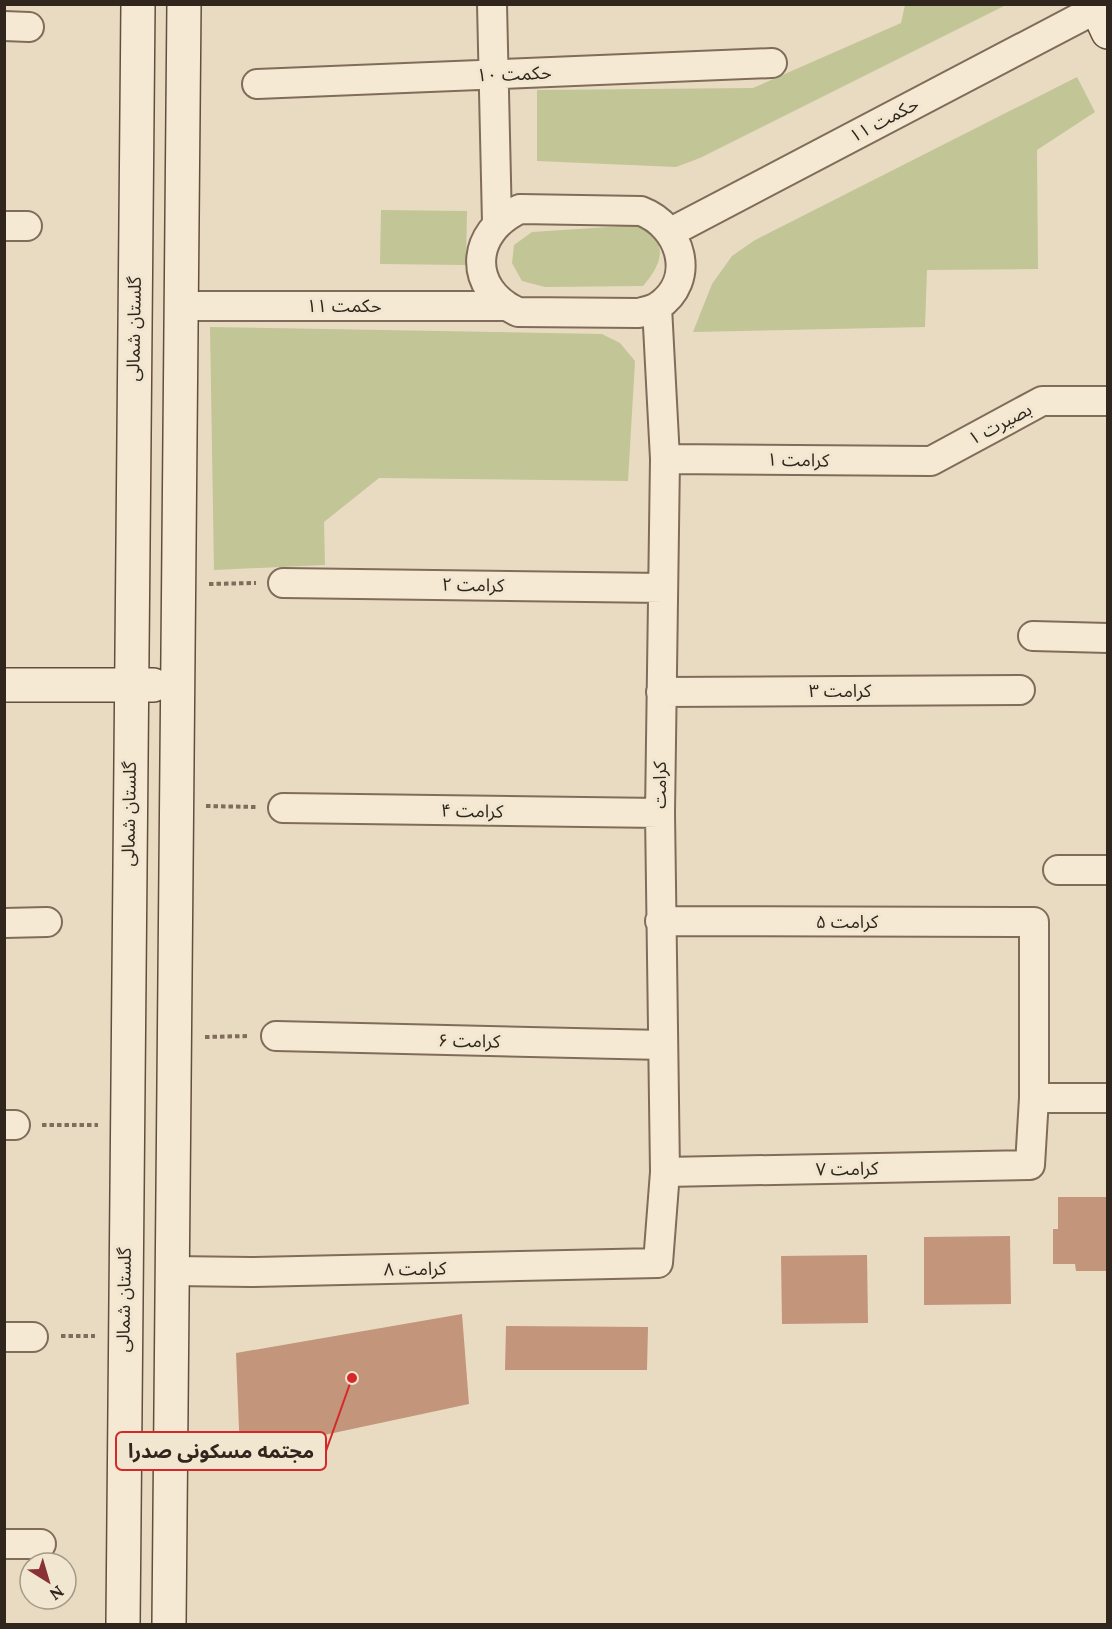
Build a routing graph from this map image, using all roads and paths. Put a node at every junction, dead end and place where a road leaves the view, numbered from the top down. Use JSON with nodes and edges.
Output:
{"nodes":[{"id":1,"x":138,"y":4,"type":"edge"},
{"id":2,"x":184,"y":4,"type":"edge"},
{"id":3,"x":492,"y":4,"type":"edge"},
{"id":4,"x":1099,"y":15,"type":"edge"},
{"id":5,"x":772,"y":63,"type":"dead end"},
{"id":6,"x":494,"y":76,"type":"junction"},
{"id":7,"x":256,"y":84,"type":"dead end"},
{"id":8,"x":496,"y":223,"type":"junction"},
{"id":9,"x":671,"y":232,"type":"junction"},
{"id":10,"x":181,"y":306,"type":"junction"},
{"id":11,"x":506,"y":306,"type":"junction"},
{"id":12,"x":657,"y":307,"type":"junction"},
{"id":13,"x":1107,"y":401,"type":"edge"},
{"id":14,"x":665,"y":459,"type":"junction"},
{"id":15,"x":931,"y":461,"type":"joint"},
{"id":16,"x":284,"y":583,"type":"joint"},
{"id":17,"x":178,"y":585,"type":"junction"},
{"id":18,"x":663,"y":588,"type":"junction"},
{"id":19,"x":1033,"y":636,"type":"dead end"},
{"id":20,"x":1107,"y":638,"type":"edge"},
{"id":21,"x":4,"y":685,"type":"edge"},
{"id":22,"x":131,"y":685,"type":"junction"},
{"id":23,"x":177,"y":685,"type":"junction"},
{"id":24,"x":1020,"y":690,"type":"dead end"},
{"id":25,"x":661,"y":692,"type":"junction"},
{"id":26,"x":176,"y":805,"type":"junction"},
{"id":27,"x":284,"y":808,"type":"joint"},
{"id":28,"x":660,"y":813,"type":"junction"},
{"id":29,"x":1058,"y":870,"type":"dead end"},
{"id":30,"x":1107,"y":870,"type":"edge"},
{"id":31,"x":660,"y":921,"type":"junction"},
{"id":32,"x":47,"y":922,"type":"dead end"},
{"id":33,"x":4,"y":923,"type":"edge"},
{"id":34,"x":276,"y":1036,"type":"joint"},
{"id":35,"x":175,"y":1037,"type":"junction"},
{"id":36,"x":663,"y":1045,"type":"junction"},
{"id":37,"x":1034,"y":1098,"type":"junction"},
{"id":38,"x":1107,"y":1098,"type":"edge"},
{"id":39,"x":10,"y":1125,"type":"edge"},
{"id":40,"x":126,"y":1125,"type":"junction"},
{"id":41,"x":665,"y":1172,"type":"junction"},
{"id":42,"x":658,"y":1263,"type":"joint"},
{"id":43,"x":172,"y":1271,"type":"junction"},
{"id":44,"x":124,"y":1335,"type":"junction"},
{"id":45,"x":4,"y":1337,"type":"edge"},
{"id":46,"x":33,"y":1337,"type":"joint"},
{"id":47,"x":4,"y":1544,"type":"edge"},
{"id":48,"x":41,"y":1544,"type":"dead end"},
{"id":49,"x":123,"y":1624,"type":"edge"},
{"id":50,"x":169,"y":1624,"type":"edge"}],
"edges":[{"from":1,"to":22,"type":"main road","name":"گلستان شمالی"},
{"from":2,"to":10,"type":"main road"},
{"from":3,"to":6,"type":"street"},
{"from":4,"to":9,"type":"street","name":"حکمت ۱۱"},
{"from":5,"to":6,"type":"street","name":"حکمت ۱۰"},
{"from":6,"to":7,"type":"street","name":"حکمت ۱۰"},
{"from":6,"to":8,"type":"street"},
{"from":8,"to":9,"type":"street"},
{"from":8,"to":11,"type":"street"},
{"from":9,"to":12,"type":"street"},
{"from":10,"to":11,"type":"street","name":"حکمت ۱۱"},
{"from":10,"to":17,"type":"main road"},
{"from":11,"to":12,"type":"street","name":"حکمت ۱۱"},
{"from":12,"to":14,"type":"street","name":"کرامت"},
{"from":13,"to":15,"type":"street","name":"بصیرت ۱"},
{"from":14,"to":15,"type":"street","name":"کرامت ۱"},
{"from":14,"to":18,"type":"street","name":"کرامت"},
{"from":16,"to":17,"type":"path"},
{"from":16,"to":18,"type":"street","name":"کرامت ۲"},
{"from":17,"to":23,"type":"main road"},
{"from":18,"to":25,"type":"street","name":"کرامت"},
{"from":19,"to":20,"type":"street"},
{"from":21,"to":22,"type":"main road"},
{"from":22,"to":23,"type":"main road"},
{"from":22,"to":40,"type":"main road","name":"گلستان شمالی"},
{"from":23,"to":26,"type":"main road"},
{"from":24,"to":25,"type":"street","name":"کرامت ۳"},
{"from":25,"to":28,"type":"street","name":"کرامت"},
{"from":26,"to":27,"type":"path"},
{"from":26,"to":35,"type":"main road"},
{"from":27,"to":28,"type":"street","name":"کرامت ۴"},
{"from":28,"to":31,"type":"street","name":"کرامت"},
{"from":29,"to":30,"type":"street"},
{"from":31,"to":36,"type":"street","name":"کرامت"},
{"from":31,"to":37,"type":"street","name":"کرامت ۵"},
{"from":32,"to":33,"type":"street"},
{"from":34,"to":35,"type":"path"},
{"from":34,"to":36,"type":"street","name":"کرامت ۶"},
{"from":35,"to":43,"type":"main road"},
{"from":36,"to":41,"type":"street","name":"کرامت"},
{"from":37,"to":38,"type":"street"},
{"from":37,"to":41,"type":"street","name":"کرامت ۷"},
{"from":39,"to":40,"type":"path"},
{"from":40,"to":44,"type":"main road","name":"گلستان شمالی"},
{"from":41,"to":42,"type":"street","name":"کرامت"},
{"from":42,"to":43,"type":"street","name":"کرامت ۸"},
{"from":43,"to":50,"type":"main road"},
{"from":44,"to":46,"type":"path"},
{"from":44,"to":49,"type":"main road","name":"گلستان شمالی"},
{"from":45,"to":46,"type":"street"},
{"from":47,"to":48,"type":"street"}]}
